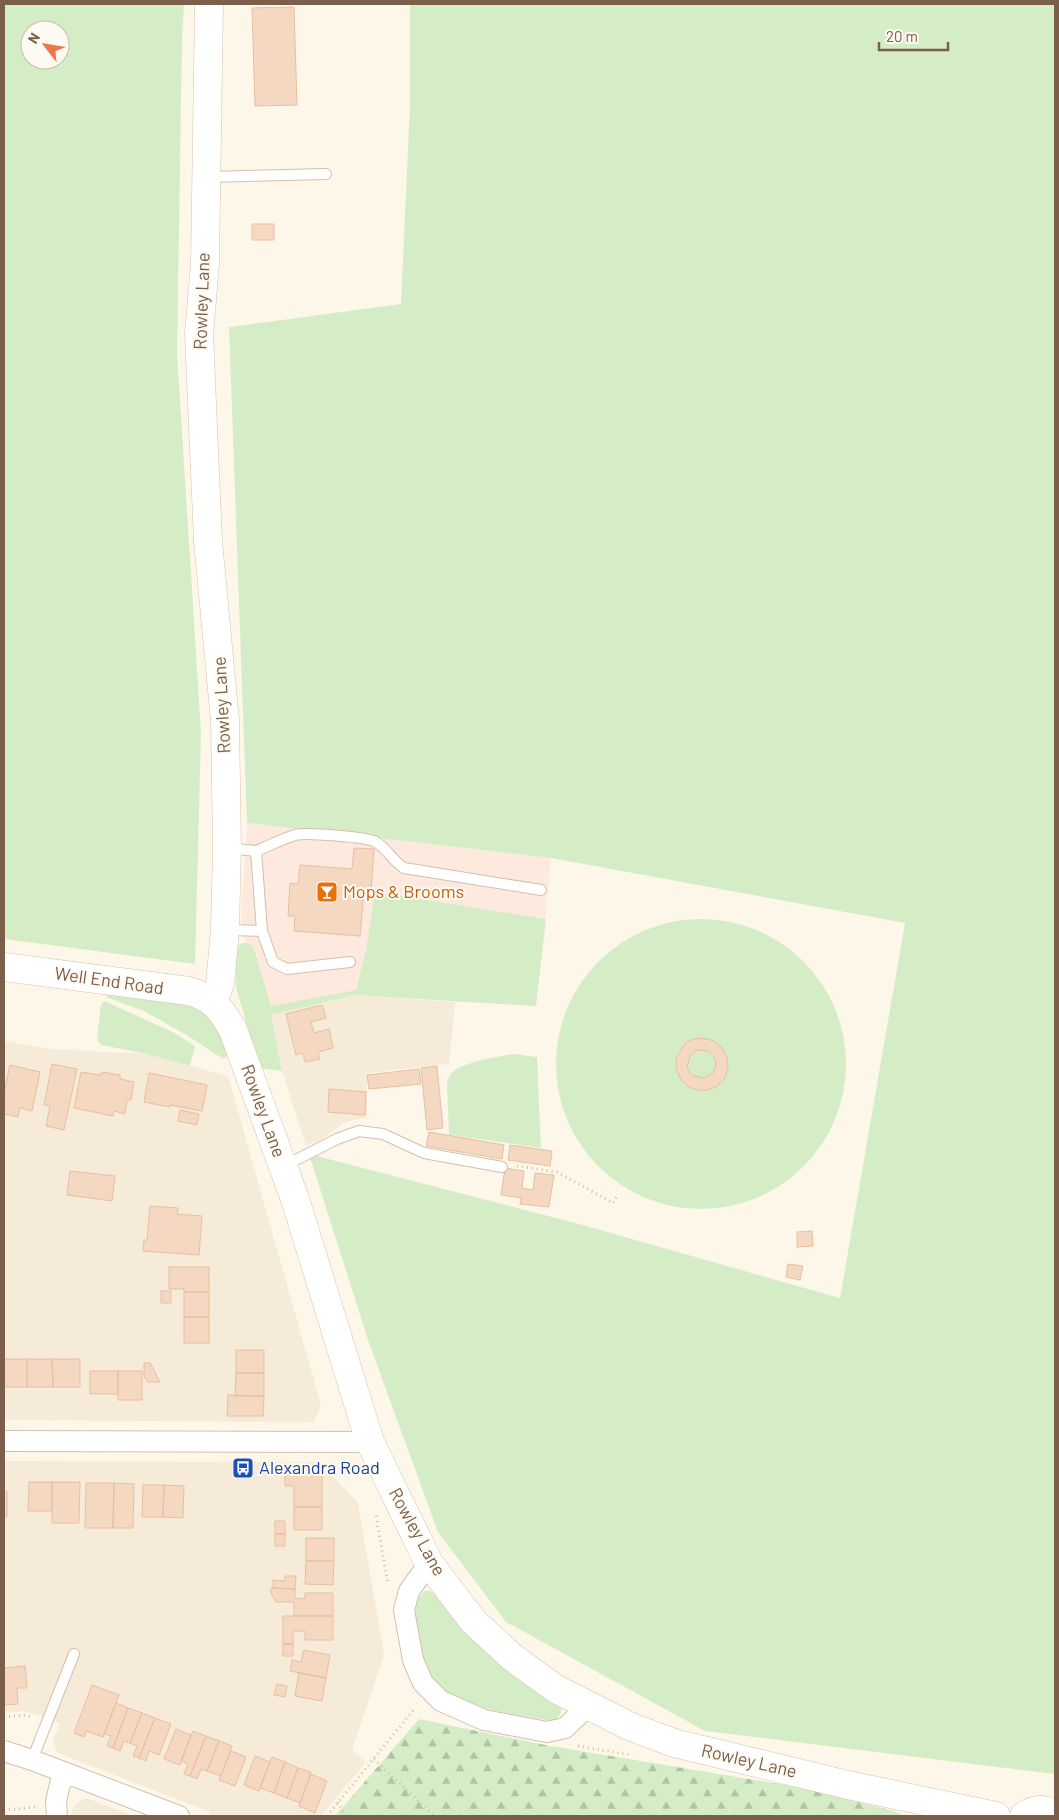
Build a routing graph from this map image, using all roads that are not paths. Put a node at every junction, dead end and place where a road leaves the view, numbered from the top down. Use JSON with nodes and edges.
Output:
{"nodes":[{"id":1,"x":209,"y":4,"type":"edge"},
{"id":2,"x":326,"y":174,"type":"dead end"},
{"id":3,"x":205,"y":178,"type":"junction"},
{"id":4,"x":227,"y":848,"type":"junction"},
{"id":5,"x":256,"y":852,"type":"junction"},
{"id":6,"x":542,"y":890,"type":"dead end"},
{"id":7,"x":225,"y":930,"type":"junction"},
{"id":8,"x":262,"y":931,"type":"junction"},
{"id":9,"x":350,"y":962,"type":"dead end"},
{"id":10,"x":4,"y":967,"type":"edge"},
{"id":11,"x":212,"y":1001,"type":"junction"},
{"id":12,"x":502,"y":1166,"type":"road end"},
{"id":13,"x":283,"y":1167,"type":"junction"},
{"id":14,"x":4,"y":1441,"type":"edge"},
{"id":15,"x":370,"y":1442,"type":"junction"},
{"id":16,"x":429,"y":1563,"type":"junction"},
{"id":17,"x":74,"y":1654,"type":"dead end"},
{"id":18,"x":588,"y":1706,"type":"junction"},
{"id":19,"x":4,"y":1751,"type":"edge"},
{"id":20,"x":32,"y":1760,"type":"junction"},
{"id":21,"x":63,"y":1772,"type":"junction"},
{"id":22,"x":57,"y":1811,"type":"edge"},
{"id":23,"x":179,"y":1816,"type":"edge"},
{"id":24,"x":996,"y":1816,"type":"edge"},
{"id":25,"x":1024,"y":1816,"type":"edge"},
{"id":26,"x":1055,"y":1816,"type":"edge"}],
"edges":[{"from":1,"to":3,"type":"street","name":"Rowley Lane"},
{"from":2,"to":3,"type":"lane"},
{"from":3,"to":4,"type":"street","name":"Rowley Lane"},
{"from":4,"to":5,"type":"lane"},
{"from":4,"to":7,"type":"street","name":"Rowley Lane"},
{"from":5,"to":6,"type":"lane"},
{"from":5,"to":8,"type":"lane"},
{"from":7,"to":8,"type":"lane"},
{"from":7,"to":11,"type":"street","name":"Rowley Lane"},
{"from":8,"to":9,"type":"lane"},
{"from":10,"to":11,"type":"street","name":"Well End Road"},
{"from":11,"to":13,"type":"street","name":"Rowley Lane"},
{"from":12,"to":13,"type":"lane"},
{"from":13,"to":15,"type":"street","name":"Rowley Lane"},
{"from":14,"to":15,"type":"street"},
{"from":15,"to":16,"type":"street","name":"Rowley Lane"},
{"from":16,"to":18,"type":"street","name":"Rowley Lane"},
{"from":16,"to":18,"type":"street"},
{"from":17,"to":20,"type":"lane"},
{"from":18,"to":24,"type":"street","name":"Rowley Lane"},
{"from":19,"to":20,"type":"street"},
{"from":20,"to":21,"type":"street"},
{"from":21,"to":22,"type":"street"},
{"from":21,"to":23,"type":"street"},
{"from":25,"to":26,"type":"street"}]}
